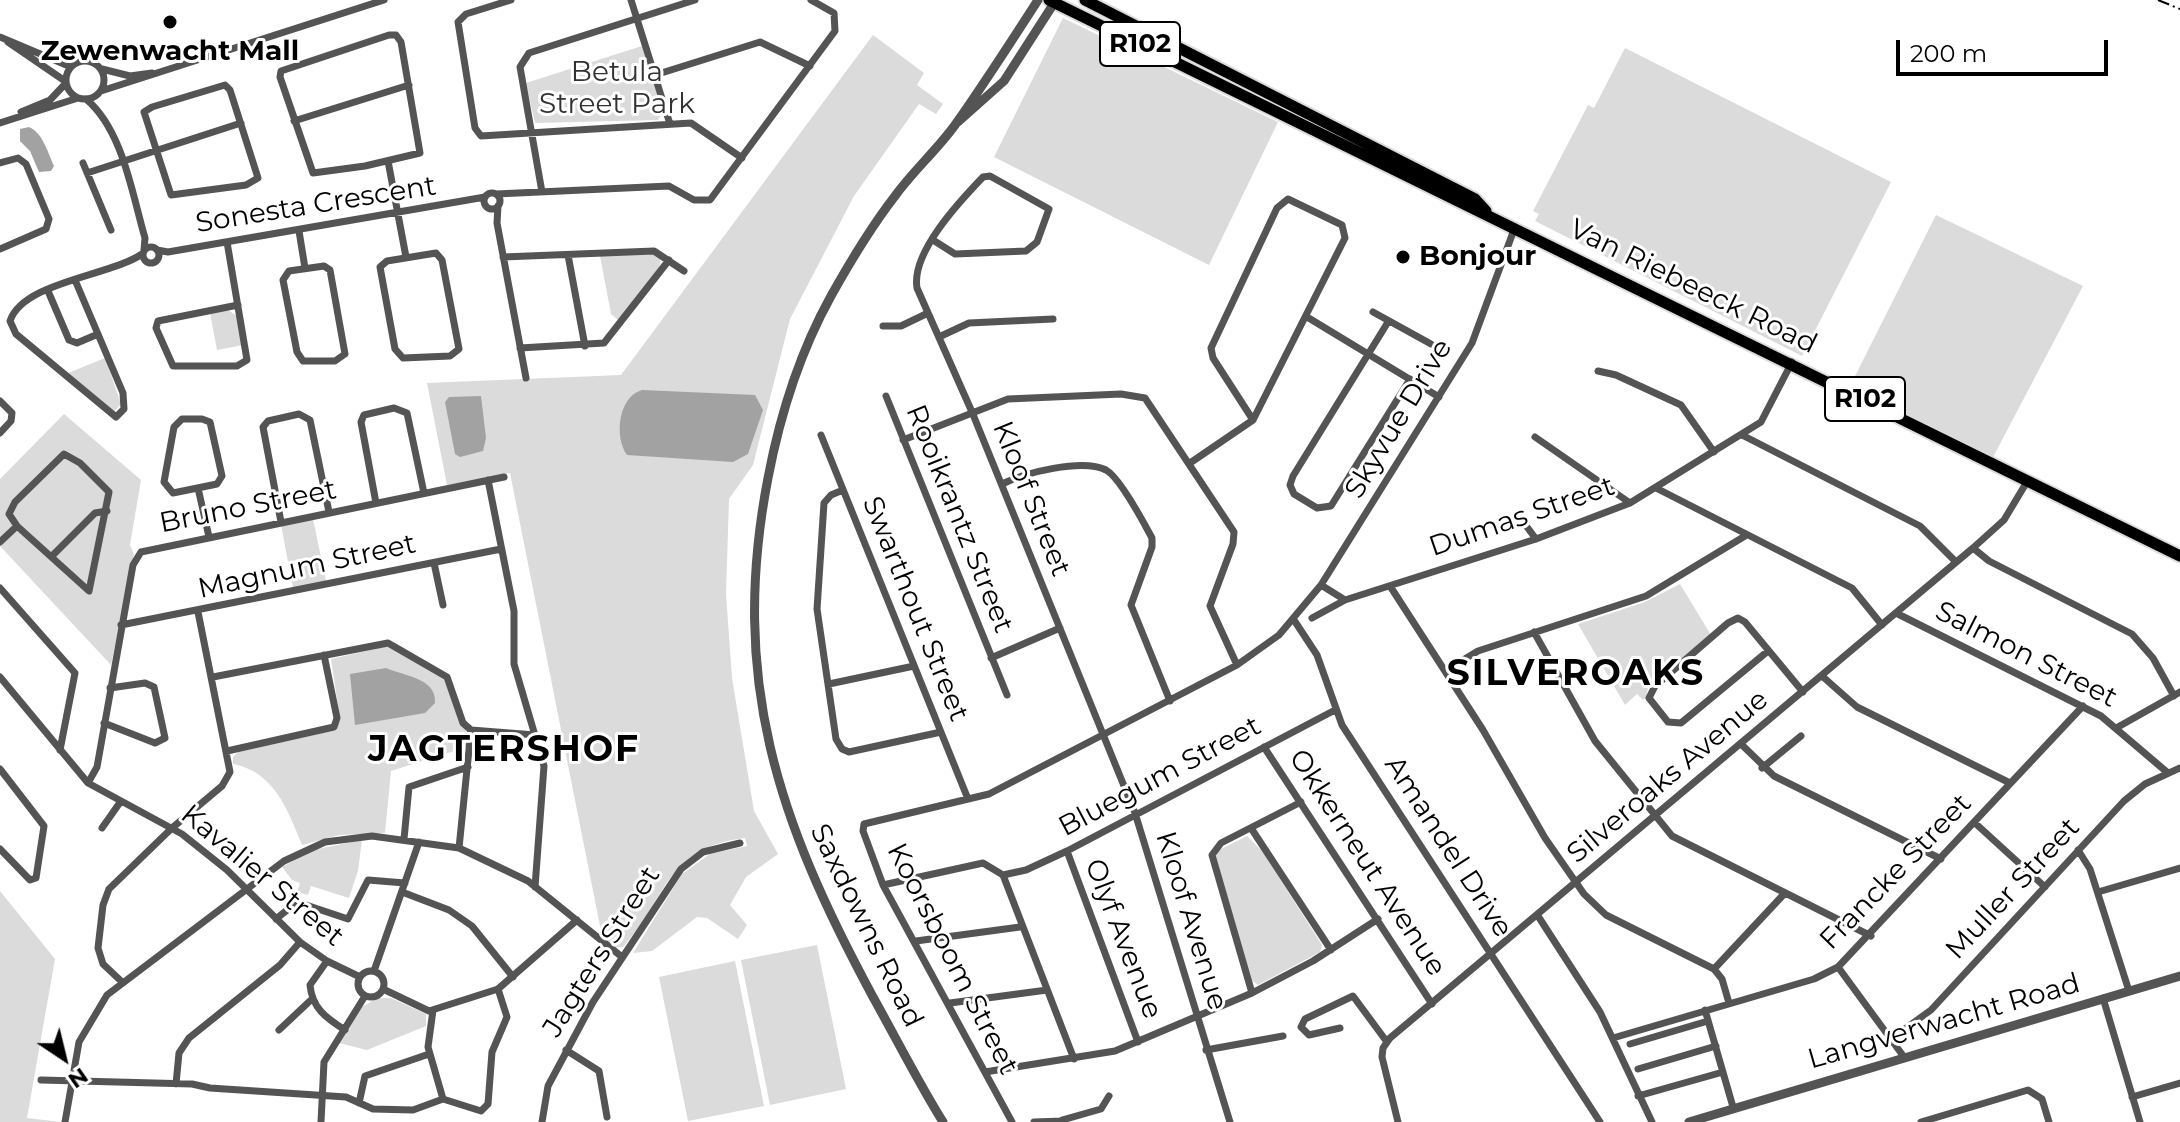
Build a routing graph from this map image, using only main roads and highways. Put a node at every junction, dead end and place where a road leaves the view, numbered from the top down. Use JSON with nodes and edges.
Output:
{"nodes":[{"id":1,"x":1085,"y":0,"type":"edge"},
{"id":2,"x":1053,"y":1,"type":"edge"},
{"id":3,"x":1486,"y":212,"type":"junction"},
{"id":4,"x":2180,"y":556,"type":"edge"}],
"edges":[{"from":1,"to":3,"type":"main road","name":"Van Riebeeck Road","number":"R102"},
{"from":2,"to":3,"type":"main road","name":"Van Riebeeck Road","number":"R102"},
{"from":3,"to":4,"type":"main road","name":"Van Riebeeck Road","number":"R102"}]}
